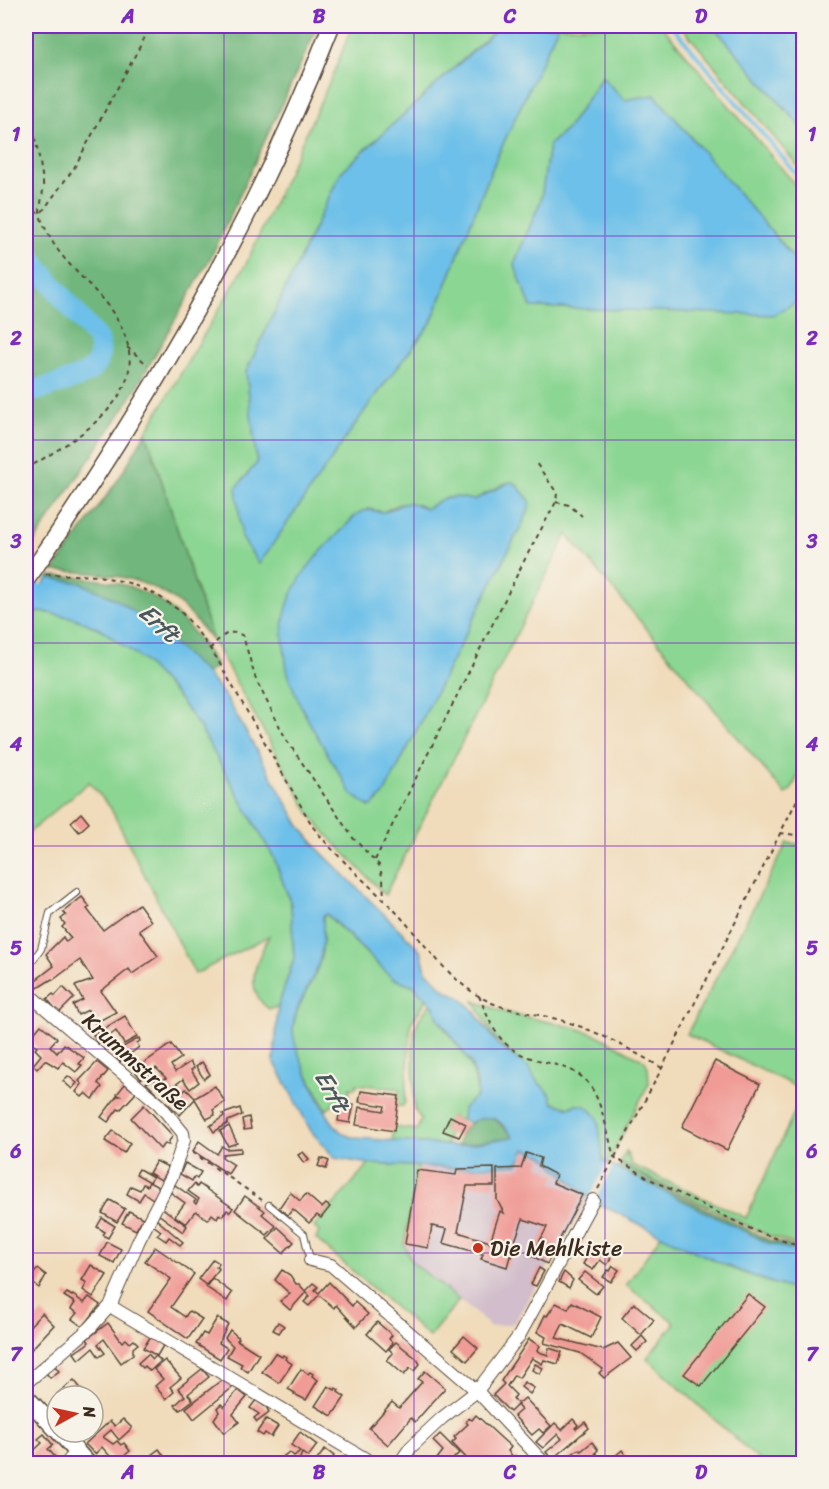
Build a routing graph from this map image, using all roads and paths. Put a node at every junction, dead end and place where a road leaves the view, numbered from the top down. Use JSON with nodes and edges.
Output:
{"nodes":[{"id":1,"x":151,"y":26,"type":"edge"},
{"id":2,"x":331,"y":26,"type":"edge"},
{"id":3,"x":26,"y":93,"type":"edge"},
{"id":4,"x":26,"y":207,"type":"edge"},
{"id":5,"x":40,"y":214,"type":"junction"},
{"id":6,"x":127,"y":347,"type":"junction"},
{"id":7,"x":161,"y":373,"type":"junction"},
{"id":8,"x":536,"y":463,"type":"dead end"},
{"id":9,"x":26,"y":469,"type":"edge"},
{"id":10,"x":556,"y":502,"type":"junction"},
{"id":11,"x":582,"y":516,"type":"dead end"},
{"id":12,"x":34,"y":574,"type":"edge"},
{"id":13,"x":210,"y":649,"type":"junction"},
{"id":14,"x":804,"y":786,"type":"edge"},
{"id":15,"x":780,"y":833,"type":"junction"},
{"id":16,"x":804,"y":836,"type":"edge"},
{"id":17,"x":375,"y":860,"type":"junction"},
{"id":18,"x":77,"y":891,"type":"dead end"},
{"id":19,"x":384,"y":900,"type":"junction"},
{"id":20,"x":26,"y":970,"type":"edge"},
{"id":21,"x":26,"y":992,"type":"edge"},
{"id":22,"x":478,"y":996,"type":"junction"},
{"id":23,"x":662,"y":1068,"type":"junction"},
{"id":24,"x":183,"y":1148,"type":"junction"},
{"id":25,"x":614,"y":1157,"type":"junction"},
{"id":26,"x":592,"y":1200,"type":"joint"},
{"id":27,"x":269,"y":1205,"type":"joint"},
{"id":28,"x":804,"y":1248,"type":"edge"},
{"id":29,"x":310,"y":1260,"type":"joint"},
{"id":30,"x":110,"y":1306,"type":"junction"},
{"id":31,"x":26,"y":1383,"type":"edge"},
{"id":32,"x":477,"y":1391,"type":"junction"},
{"id":33,"x":26,"y":1397,"type":"edge"},
{"id":34,"x":45,"y":1417,"type":"edge"},
{"id":35,"x":67,"y":1444,"type":"edge"},
{"id":36,"x":77,"y":1460,"type":"edge"},
{"id":37,"x":369,"y":1462,"type":"edge"},
{"id":38,"x":399,"y":1464,"type":"edge"},
{"id":39,"x":545,"y":1464,"type":"edge"}],
"edges":[{"from":1,"to":5,"type":"path"},
{"from":2,"to":7,"type":"street"},
{"from":3,"to":5,"type":"path"},
{"from":4,"to":5,"type":"path"},
{"from":5,"to":6,"type":"path"},
{"from":6,"to":7,"type":"path"},
{"from":6,"to":9,"type":"path"},
{"from":7,"to":12,"type":"street"},
{"from":8,"to":10,"type":"path"},
{"from":10,"to":11,"type":"path"},
{"from":10,"to":17,"type":"path"},
{"from":12,"to":13,"type":"path"},
{"from":13,"to":17,"type":"path"},
{"from":13,"to":19,"type":"path"},
{"from":14,"to":15,"type":"path"},
{"from":15,"to":16,"type":"path"},
{"from":15,"to":23,"type":"path"},
{"from":17,"to":19,"type":"path"},
{"from":18,"to":20,"type":"lane"},
{"from":19,"to":22,"type":"path"},
{"from":21,"to":24,"type":"street","name":"Krummstraße"},
{"from":22,"to":23,"type":"path"},
{"from":22,"to":25,"type":"path"},
{"from":23,"to":25,"type":"path"},
{"from":24,"to":27,"type":"path"},
{"from":24,"to":30,"type":"street","name":"Krummstraße"},
{"from":25,"to":26,"type":"path"},
{"from":25,"to":28,"type":"path"},
{"from":26,"to":32,"type":"street"},
{"from":27,"to":29,"type":"lane"},
{"from":29,"to":32,"type":"street"},
{"from":30,"to":31,"type":"street","name":"Krummstraße"},
{"from":30,"to":37,"type":"street"},
{"from":32,"to":38,"type":"street"},
{"from":32,"to":39,"type":"street"},
{"from":33,"to":34,"type":"street"},
{"from":35,"to":36,"type":"street"}]}
